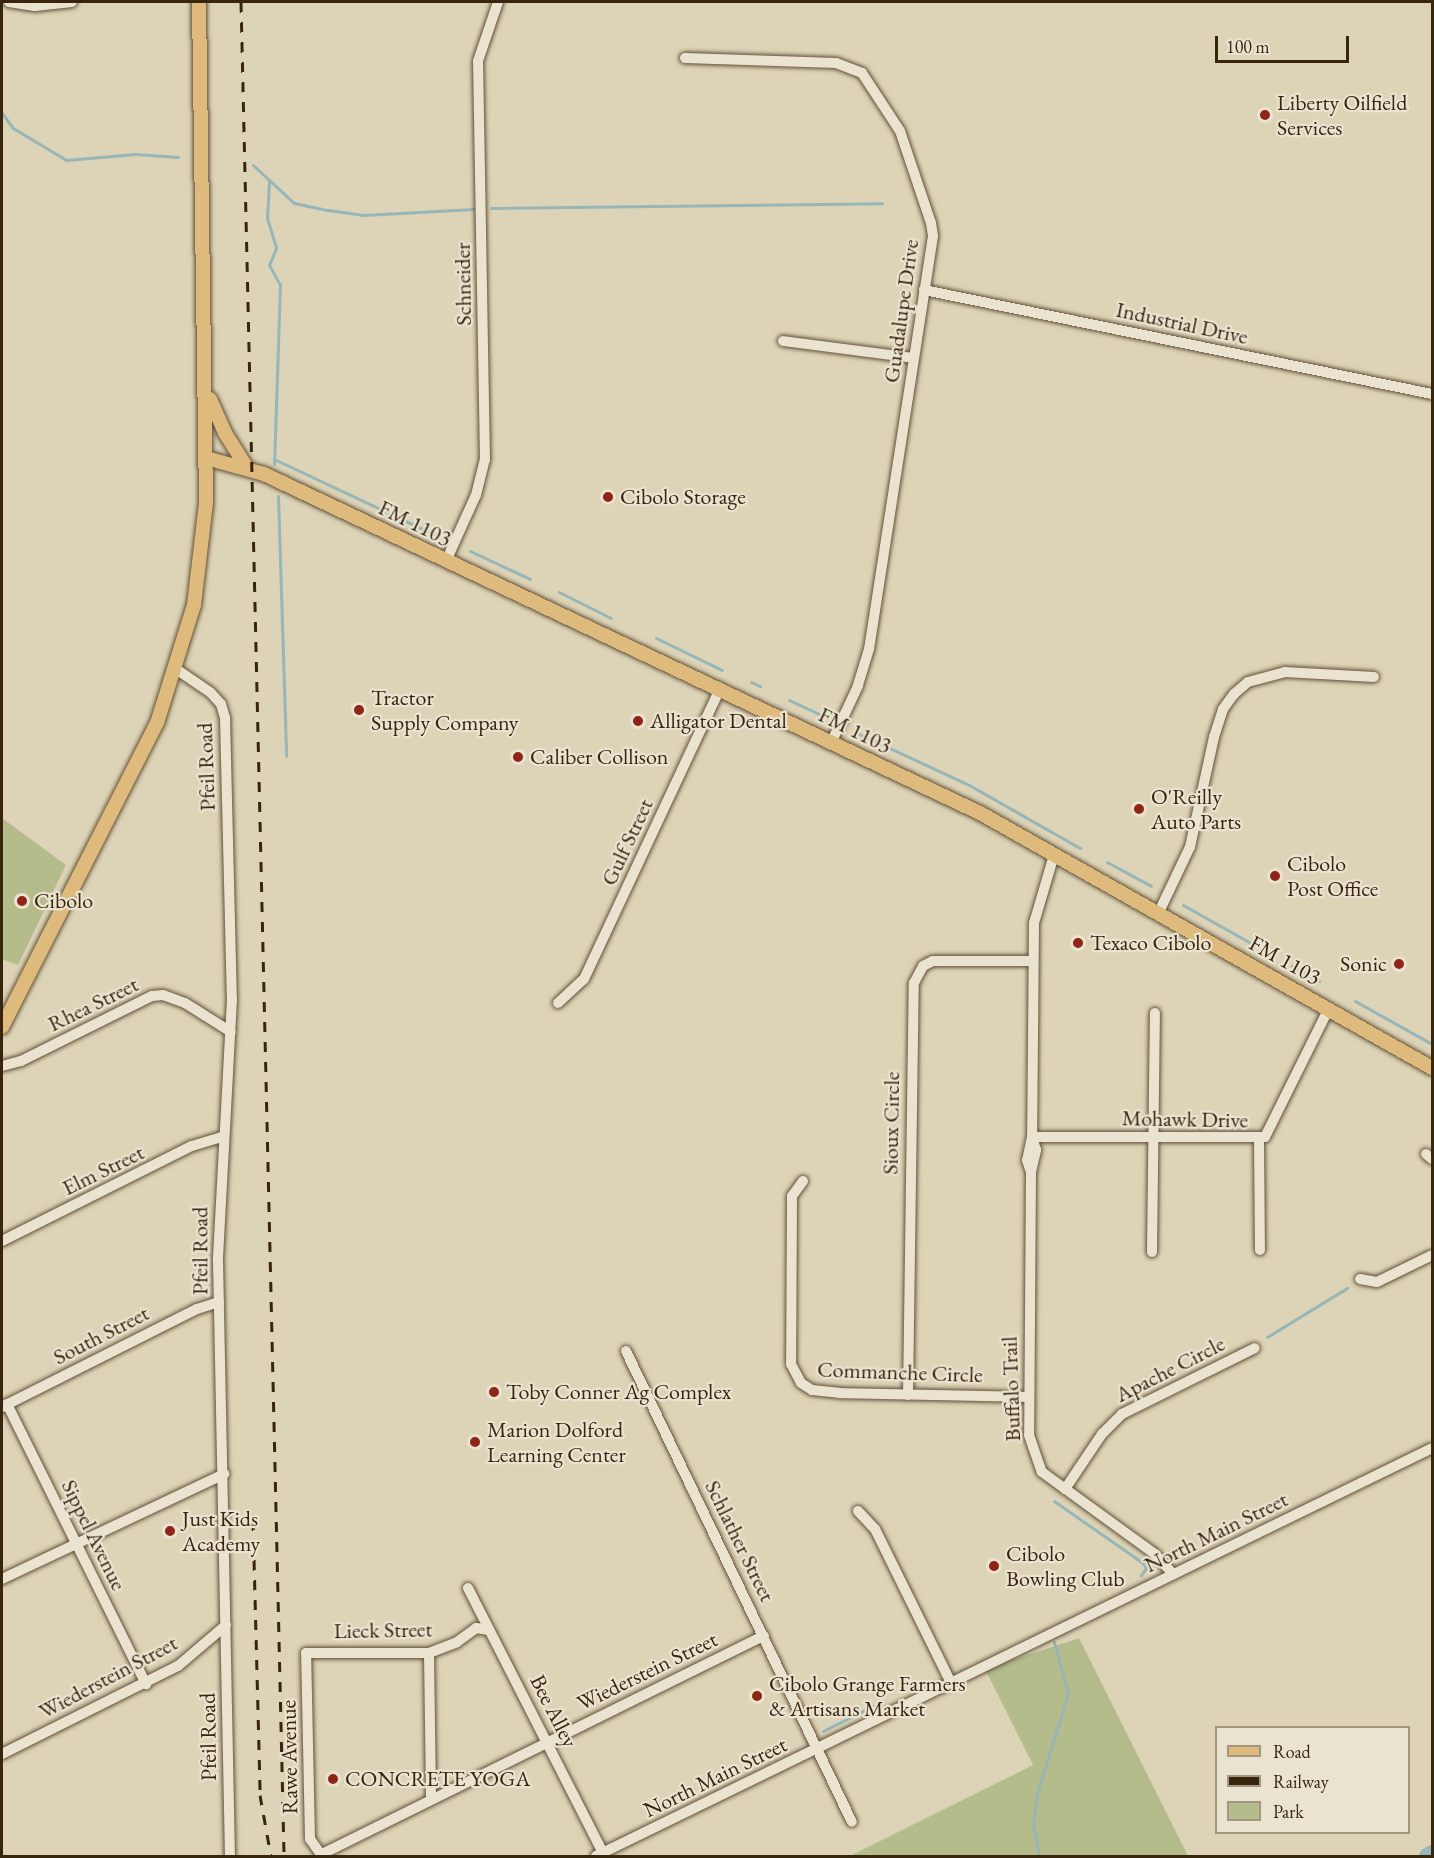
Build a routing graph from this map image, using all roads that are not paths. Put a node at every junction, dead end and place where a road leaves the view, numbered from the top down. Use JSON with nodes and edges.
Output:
{"nodes":[{"id":1,"x":9,"y":2,"type":"edge"},
{"id":2,"x":72,"y":2,"type":"edge"},
{"id":3,"x":199,"y":2,"type":"edge"},
{"id":4,"x":498,"y":2,"type":"edge"},
{"id":5,"x":685,"y":58,"type":"dead end"},
{"id":6,"x":924,"y":290,"type":"junction"},
{"id":7,"x":783,"y":341,"type":"dead end"},
{"id":8,"x":914,"y":358,"type":"junction"},
{"id":9,"x":206,"y":384,"type":"junction"},
{"id":10,"x":1432,"y":394,"type":"edge"},
{"id":11,"x":206,"y":458,"type":"junction"},
{"id":12,"x":248,"y":468,"type":"junction"},
{"id":13,"x":446,"y":561,"type":"junction"},
{"id":14,"x":176,"y":669,"type":"junction"},
{"id":15,"x":1374,"y":677,"type":"dead end"},
{"id":16,"x":720,"y":689,"type":"junction"},
{"id":17,"x":832,"y":741,"type":"junction"},
{"id":18,"x":1054,"y":855,"type":"junction"},
{"id":19,"x":1158,"y":914,"type":"junction"},
{"id":20,"x":1032,"y":961,"type":"junction"},
{"id":21,"x":558,"y":1003,"type":"dead end"},
{"id":22,"x":1329,"y":1008,"type":"junction"},
{"id":23,"x":1155,"y":1012,"type":"dead end"},
{"id":24,"x":2,"y":1027,"type":"edge"},
{"id":25,"x":231,"y":1032,"type":"junction"},
{"id":26,"x":2,"y":1066,"type":"edge"},
{"id":27,"x":1432,"y":1068,"type":"edge"},
{"id":28,"x":222,"y":1137,"type":"junction"},
{"id":29,"x":1032,"y":1137,"type":"junction"},
{"id":30,"x":1152,"y":1138,"type":"junction"},
{"id":31,"x":1258,"y":1140,"type":"junction"},
{"id":32,"x":803,"y":1181,"type":"dead end"},
{"id":33,"x":2,"y":1241,"type":"edge"},
{"id":34,"x":1260,"y":1250,"type":"dead end"},
{"id":35,"x":1152,"y":1252,"type":"dead end"},
{"id":36,"x":1432,"y":1255,"type":"edge"},
{"id":37,"x":1360,"y":1279,"type":"dead end"},
{"id":38,"x":219,"y":1302,"type":"junction"},
{"id":39,"x":1255,"y":1348,"type":"dead end"},
{"id":40,"x":626,"y":1351,"type":"dead end"},
{"id":41,"x":908,"y":1395,"type":"junction"},
{"id":42,"x":1028,"y":1397,"type":"junction"},
{"id":43,"x":4,"y":1406,"type":"edge"},
{"id":44,"x":1432,"y":1448,"type":"edge"},
{"id":45,"x":224,"y":1474,"type":"junction"},
{"id":46,"x":1065,"y":1489,"type":"junction"},
{"id":47,"x":858,"y":1511,"type":"dead end"},
{"id":48,"x":77,"y":1543,"type":"junction"},
{"id":49,"x":1173,"y":1574,"type":"junction"},
{"id":50,"x":2,"y":1580,"type":"edge"},
{"id":51,"x":468,"y":1588,"type":"dead end"},
{"id":52,"x":226,"y":1625,"type":"junction"},
{"id":53,"x":489,"y":1630,"type":"junction"},
{"id":54,"x":764,"y":1636,"type":"junction"},
{"id":55,"x":306,"y":1653,"type":"joint"},
{"id":56,"x":429,"y":1653,"type":"junction"},
{"id":57,"x":951,"y":1683,"type":"junction"},
{"id":58,"x":146,"y":1684,"type":"junction"},
{"id":59,"x":546,"y":1741,"type":"junction"},
{"id":60,"x":817,"y":1748,"type":"junction"},
{"id":61,"x":2,"y":1754,"type":"edge"},
{"id":62,"x":431,"y":1797,"type":"junction"},
{"id":63,"x":852,"y":1822,"type":"dead end"},
{"id":64,"x":600,"y":1855,"type":"edge"},
{"id":65,"x":321,"y":1856,"type":"edge"},
{"id":66,"x":230,"y":1857,"type":"edge"}],
"edges":[{"from":1,"to":2,"type":"street"},
{"from":3,"to":9,"type":"main road"},
{"from":4,"to":13,"type":"street","name":"Schneider"},
{"from":5,"to":6,"type":"street","name":"Guadalupe Drive"},
{"from":6,"to":8,"type":"street","name":"Guadalupe Drive"},
{"from":6,"to":10,"type":"street","name":"Industrial Drive"},
{"from":7,"to":8,"type":"street"},
{"from":8,"to":17,"type":"street","name":"Guadalupe Drive"},
{"from":9,"to":11,"type":"main road"},
{"from":9,"to":12,"type":"main road"},
{"from":11,"to":12,"type":"main road","name":"FM 1103","number":"FM 1103"},
{"from":11,"to":14,"type":"main road"},
{"from":12,"to":13,"type":"main road","name":"FM 1103","number":"FM 1103"},
{"from":13,"to":16,"type":"main road","name":"FM 1103","number":"FM 1103"},
{"from":14,"to":24,"type":"main road"},
{"from":14,"to":25,"type":"street","name":"Pfeil Road"},
{"from":15,"to":19,"type":"street"},
{"from":16,"to":17,"type":"main road","name":"FM 1103","number":"FM 1103"},
{"from":16,"to":21,"type":"street","name":"Gulf Street"},
{"from":17,"to":18,"type":"main road","name":"FM 1103","number":"FM 1103"},
{"from":18,"to":19,"type":"main road","name":"FM 1103","number":"FM 1103"},
{"from":18,"to":20,"type":"street","name":"Buffalo Trail"},
{"from":19,"to":22,"type":"main road","name":"FM 1103","number":"FM 1103"},
{"from":20,"to":29,"type":"street","name":"Buffalo Trail"},
{"from":20,"to":41,"type":"street","name":"Sioux Circle"},
{"from":22,"to":27,"type":"main road","name":"FM 1103","number":"FM 1103"},
{"from":22,"to":31,"type":"street","name":"Mohawk Drive"},
{"from":23,"to":30,"type":"street"},
{"from":25,"to":26,"type":"street","name":"Rhea Street"},
{"from":25,"to":28,"type":"street","name":"Pfeil Road"},
{"from":28,"to":33,"type":"street","name":"Elm Street"},
{"from":28,"to":38,"type":"street","name":"Pfeil Road"},
{"from":29,"to":30,"type":"street","name":"Mohawk Drive"},
{"from":29,"to":42,"type":"street","name":"Buffalo Trail"},
{"from":30,"to":31,"type":"street","name":"Mohawk Drive"},
{"from":30,"to":35,"type":"street"},
{"from":31,"to":34,"type":"street"},
{"from":32,"to":41,"type":"street","name":"Commanche Circle"},
{"from":36,"to":37,"type":"street"},
{"from":38,"to":43,"type":"street","name":"South Street"},
{"from":38,"to":45,"type":"street","name":"Pfeil Road"},
{"from":39,"to":46,"type":"street","name":"Apache Circle"},
{"from":40,"to":54,"type":"street","name":"Schlather Street"},
{"from":41,"to":42,"type":"street","name":"Commanche Circle"},
{"from":42,"to":46,"type":"street","name":"Buffalo Trail"},
{"from":43,"to":48,"type":"street","name":"Sippel Avenue"},
{"from":44,"to":49,"type":"street","name":"North Main Street"},
{"from":45,"to":48,"type":"street"},
{"from":45,"to":52,"type":"street","name":"Pfeil Road"},
{"from":46,"to":49,"type":"street","name":"Buffalo Trail"},
{"from":47,"to":57,"type":"street"},
{"from":48,"to":50,"type":"street"},
{"from":48,"to":58,"type":"street","name":"Sippel Avenue"},
{"from":49,"to":57,"type":"street","name":"North Main Street"},
{"from":51,"to":53,"type":"street","name":"Bee Alley"},
{"from":52,"to":58,"type":"street","name":"Wiederstein Street"},
{"from":52,"to":66,"type":"street","name":"Pfeil Road"},
{"from":53,"to":56,"type":"street","name":"Lieck Street"},
{"from":53,"to":59,"type":"street","name":"Bee Alley"},
{"from":54,"to":59,"type":"street","name":"Wiederstein Street"},
{"from":54,"to":60,"type":"street","name":"Schlather Street"},
{"from":55,"to":56,"type":"street","name":"Lieck Street"},
{"from":55,"to":65,"type":"street","name":"Rawe Avenue"},
{"from":56,"to":62,"type":"street"},
{"from":57,"to":60,"type":"street","name":"North Main Street"},
{"from":58,"to":61,"type":"street","name":"Wiederstein Street"},
{"from":59,"to":62,"type":"street","name":"Wiederstein Street"},
{"from":59,"to":64,"type":"street","name":"Bee Alley"},
{"from":60,"to":63,"type":"street","name":"Schlather Street"},
{"from":60,"to":64,"type":"street","name":"North Main Street"},
{"from":62,"to":65,"type":"street","name":"Wiederstein Street"}]}
